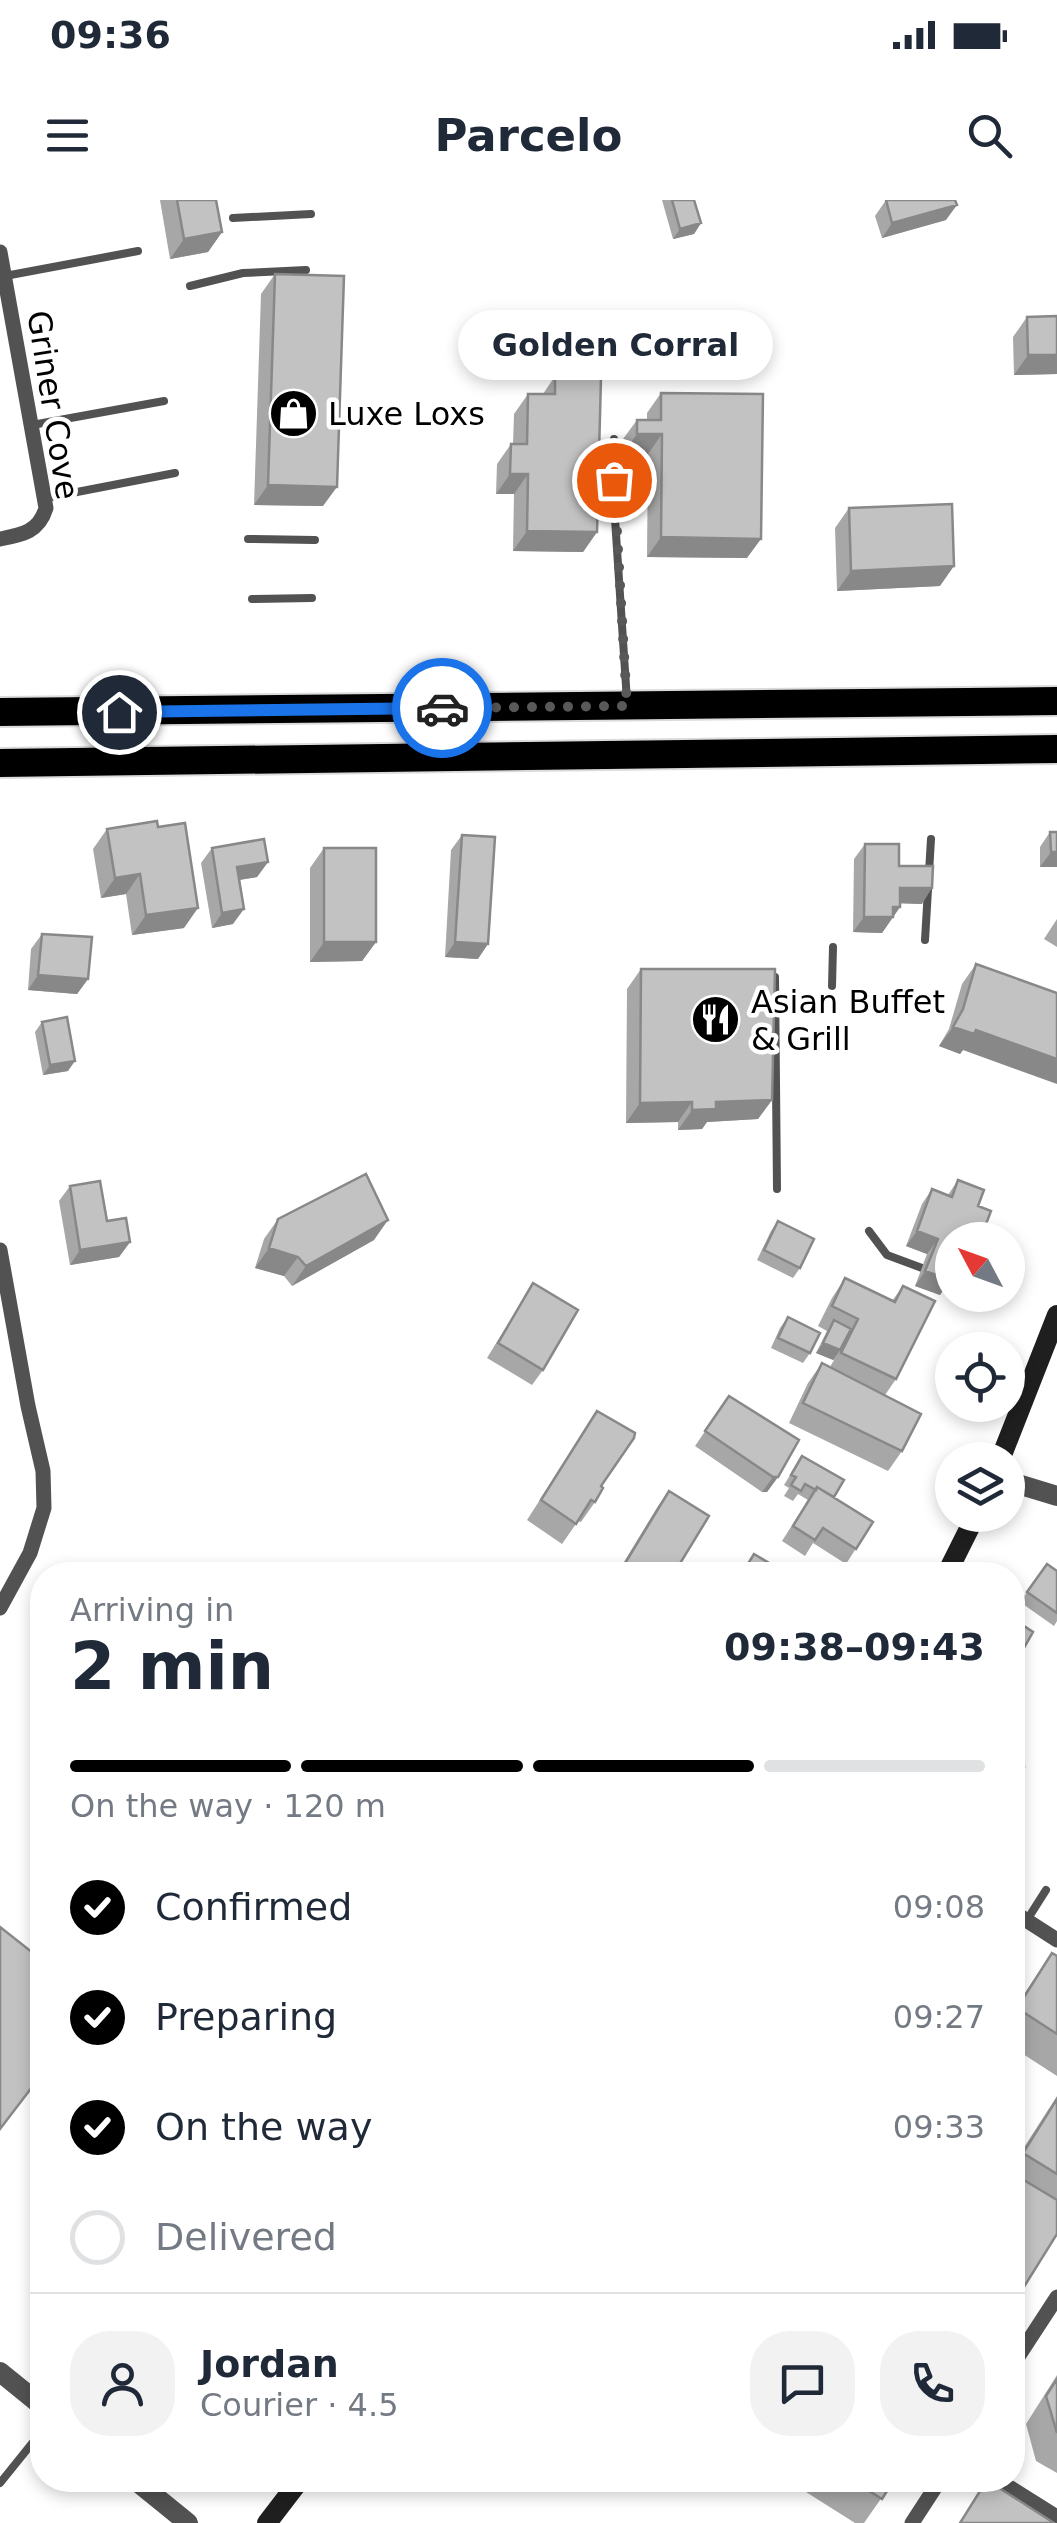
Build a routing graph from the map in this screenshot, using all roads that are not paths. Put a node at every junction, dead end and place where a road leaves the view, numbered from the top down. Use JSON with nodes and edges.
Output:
{"nodes":[{"id":1,"x":311,"y":214,"type":"dead end"},
{"id":2,"x":233,"y":218,"type":"dead end"},
{"id":3,"x":138,"y":251,"type":"dead end"},
{"id":4,"x":0,"y":252,"type":"edge"},
{"id":5,"x":306,"y":270,"type":"edge"},
{"id":6,"x":4,"y":276,"type":"junction"},
{"id":7,"x":190,"y":286,"type":"dead end"},
{"id":8,"x":164,"y":401,"type":"dead end"},
{"id":9,"x":32,"y":425,"type":"junction"},
{"id":10,"x":614,"y":440,"type":"dead end"},
{"id":11,"x":175,"y":473,"type":"dead end"},
{"id":12,"x":46,"y":498,"type":"junction"},
{"id":13,"x":0,"y":539,"type":"edge"},
{"id":14,"x":248,"y":539,"type":"dead end"},
{"id":15,"x":315,"y":540,"type":"dead end"},
{"id":16,"x":312,"y":598,"type":"dead end"},
{"id":17,"x":252,"y":599,"type":"dead end"},
{"id":18,"x":1057,"y":701,"type":"edge"},
{"id":19,"x":627,"y":706,"type":"junction"},
{"id":20,"x":0,"y":710,"type":"edge"},
{"id":21,"x":1057,"y":749,"type":"edge"},
{"id":22,"x":0,"y":763,"type":"edge"},
{"id":23,"x":932,"y":838,"type":"dead end"},
{"id":24,"x":925,"y":940,"type":"dead end"},
{"id":25,"x":833,"y":947,"type":"dead end"},
{"id":26,"x":776,"y":977,"type":"edge"},
{"id":27,"x":832,"y":986,"type":"dead end"},
{"id":28,"x":776,"y":1189,"type":"dead end"},
{"id":29,"x":869,"y":1231,"type":"dead end"},
{"id":30,"x":0,"y":1250,"type":"edge"},
{"id":31,"x":922,"y":1268,"type":"edge"},
{"id":32,"x":1057,"y":1315,"type":"edge"},
{"id":33,"x":6,"y":1322,"type":"edge"},
{"id":34,"x":1007,"y":1442,"type":"edge"},
{"id":35,"x":1025,"y":1486,"type":"edge"},
{"id":36,"x":1057,"y":1496,"type":"edge"},
{"id":37,"x":968,"y":1532,"type":"edge"},
{"id":38,"x":952,"y":1562,"type":"edge"},
{"id":39,"x":0,"y":1608,"type":"edge"},
{"id":40,"x":1046,"y":1890,"type":"dead end"},
{"id":41,"x":1025,"y":1911,"type":"edge"},
{"id":42,"x":1025,"y":1919,"type":"edge"},
{"id":43,"x":1057,"y":1940,"type":"edge"},
{"id":44,"x":1057,"y":2297,"type":"edge"},
{"id":45,"x":1025,"y":2346,"type":"edge"},
{"id":46,"x":0,"y":2372,"type":"edge"},
{"id":47,"x":30,"y":2396,"type":"edge"},
{"id":48,"x":30,"y":2447,"type":"edge"},
{"id":49,"x":0,"y":2483,"type":"edge"},
{"id":50,"x":150,"y":2492,"type":"edge"},
{"id":51,"x":291,"y":2492,"type":"edge"},
{"id":52,"x":932,"y":2492,"type":"edge"},
{"id":53,"x":1017,"y":2492,"type":"edge"},
{"id":54,"x":1057,"y":2517,"type":"edge"},
{"id":55,"x":188,"y":2523,"type":"edge"},
{"id":56,"x":267,"y":2523,"type":"edge"},
{"id":57,"x":912,"y":2523,"type":"edge"}],
"edges":[{"from":1,"to":2,"type":"lane"},
{"from":3,"to":6,"type":"lane"},
{"from":4,"to":6,"type":"street","name":"Griner Cove"},
{"from":5,"to":7,"type":"lane"},
{"from":6,"to":9,"type":"street","name":"Griner Cove"},
{"from":8,"to":9,"type":"lane"},
{"from":9,"to":12,"type":"street","name":"Griner Cove"},
{"from":10,"to":19,"type":"lane"},
{"from":11,"to":12,"type":"lane"},
{"from":12,"to":13,"type":"street","name":"Griner Cove"},
{"from":14,"to":15,"type":"lane"},
{"from":16,"to":17,"type":"lane"},
{"from":18,"to":19,"type":"highway"},
{"from":19,"to":20,"type":"highway"},
{"from":21,"to":22,"type":"highway"},
{"from":23,"to":24,"type":"lane"},
{"from":25,"to":27,"type":"lane"},
{"from":26,"to":28,"type":"lane"},
{"from":29,"to":31,"type":"lane"},
{"from":30,"to":33,"type":"street"},
{"from":32,"to":34,"type":"main road"},
{"from":33,"to":39,"type":"street"},
{"from":35,"to":36,"type":"street"},
{"from":37,"to":38,"type":"main road"},
{"from":40,"to":41,"type":"lane"},
{"from":42,"to":43,"type":"street"},
{"from":44,"to":45,"type":"street"},
{"from":46,"to":47,"type":"street"},
{"from":48,"to":49,"type":"lane"},
{"from":50,"to":55,"type":"street"},
{"from":51,"to":56,"type":"main road"},
{"from":52,"to":57,"type":"street"},
{"from":53,"to":54,"type":"street"}]}
